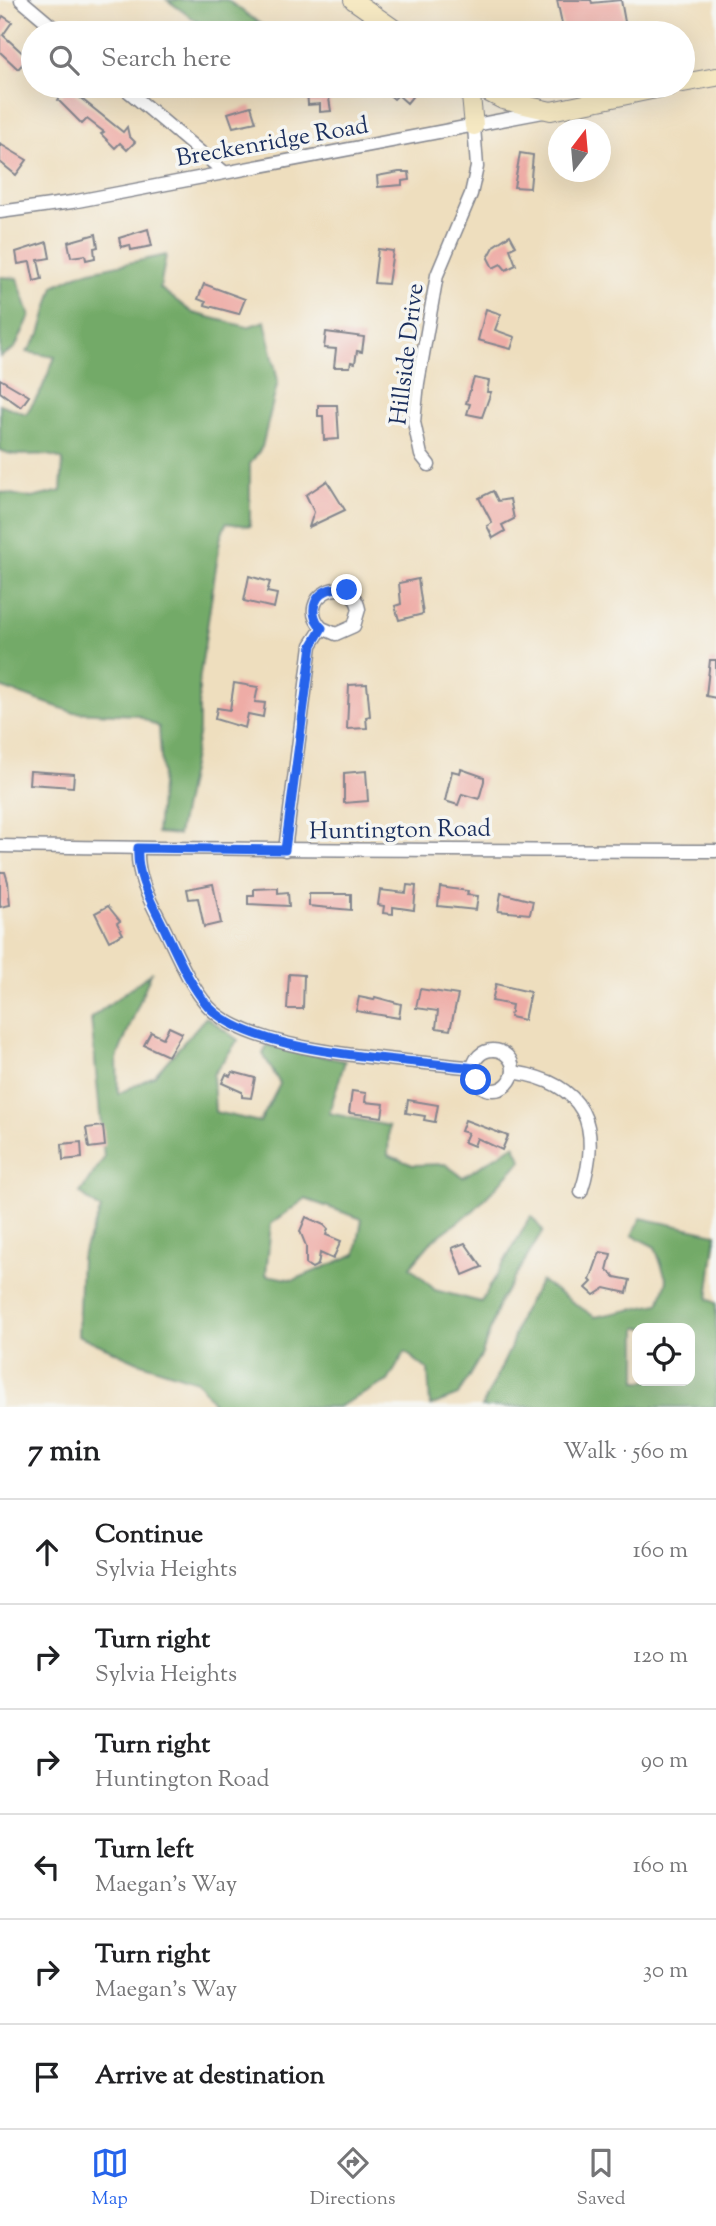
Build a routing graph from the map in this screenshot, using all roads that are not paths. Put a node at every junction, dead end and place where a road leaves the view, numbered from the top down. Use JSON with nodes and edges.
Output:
{"nodes":[{"id":1,"x":21,"y":0,"type":"edge"},
{"id":2,"x":353,"y":0,"type":"edge"},
{"id":3,"x":46,"y":21,"type":"edge"},
{"id":4,"x":383,"y":21,"type":"edge"},
{"id":5,"x":716,"y":77,"type":"edge"},
{"id":6,"x":695,"y":81,"type":"edge"},
{"id":7,"x":136,"y":98,"type":"edge"},
{"id":8,"x":471,"y":98,"type":"edge"},
{"id":9,"x":499,"y":98,"type":"edge"},
{"id":10,"x":613,"y":98,"type":"edge"},
{"id":11,"x":551,"y":111,"type":"junction"},
{"id":12,"x":474,"y":126,"type":"junction"},
{"id":13,"x":224,"y":172,"type":"junction"},
{"id":14,"x":0,"y":212,"type":"edge"},
{"id":15,"x":429,"y":465,"type":"dead end"},
{"id":16,"x":322,"y":628,"type":"dead end"},
{"id":17,"x":0,"y":846,"type":"edge"},
{"id":18,"x":138,"y":848,"type":"junction"},
{"id":19,"x":285,"y":850,"type":"junction"},
{"id":20,"x":716,"y":850,"type":"edge"},
{"id":21,"x":474,"y":1068,"type":"junction"},
{"id":22,"x":513,"y":1072,"type":"junction"},
{"id":23,"x":581,"y":1192,"type":"dead end"}],
"edges":[{"from":1,"to":3,"type":"street"},
{"from":2,"to":4,"type":"main road"},
{"from":5,"to":6,"type":"main road"},
{"from":7,"to":13,"type":"street"},
{"from":8,"to":12,"type":"main road"},
{"from":9,"to":11,"type":"main road"},
{"from":10,"to":11,"type":"main road"},
{"from":11,"to":12,"type":"street","name":"Breckenridge Road"},
{"from":12,"to":13,"type":"street","name":"Breckenridge Road"},
{"from":12,"to":15,"type":"street","name":"Hillside Drive"},
{"from":13,"to":14,"type":"street","name":"Breckenridge Road"},
{"from":16,"to":19,"type":"street"},
{"from":17,"to":18,"type":"street","name":"Huntington Road"},
{"from":18,"to":19,"type":"street","name":"Huntington Road"},
{"from":18,"to":21,"type":"street"},
{"from":19,"to":20,"type":"street","name":"Huntington Road"},
{"from":21,"to":22,"type":"street"},
{"from":21,"to":22,"type":"street"},
{"from":22,"to":23,"type":"street"}]}
